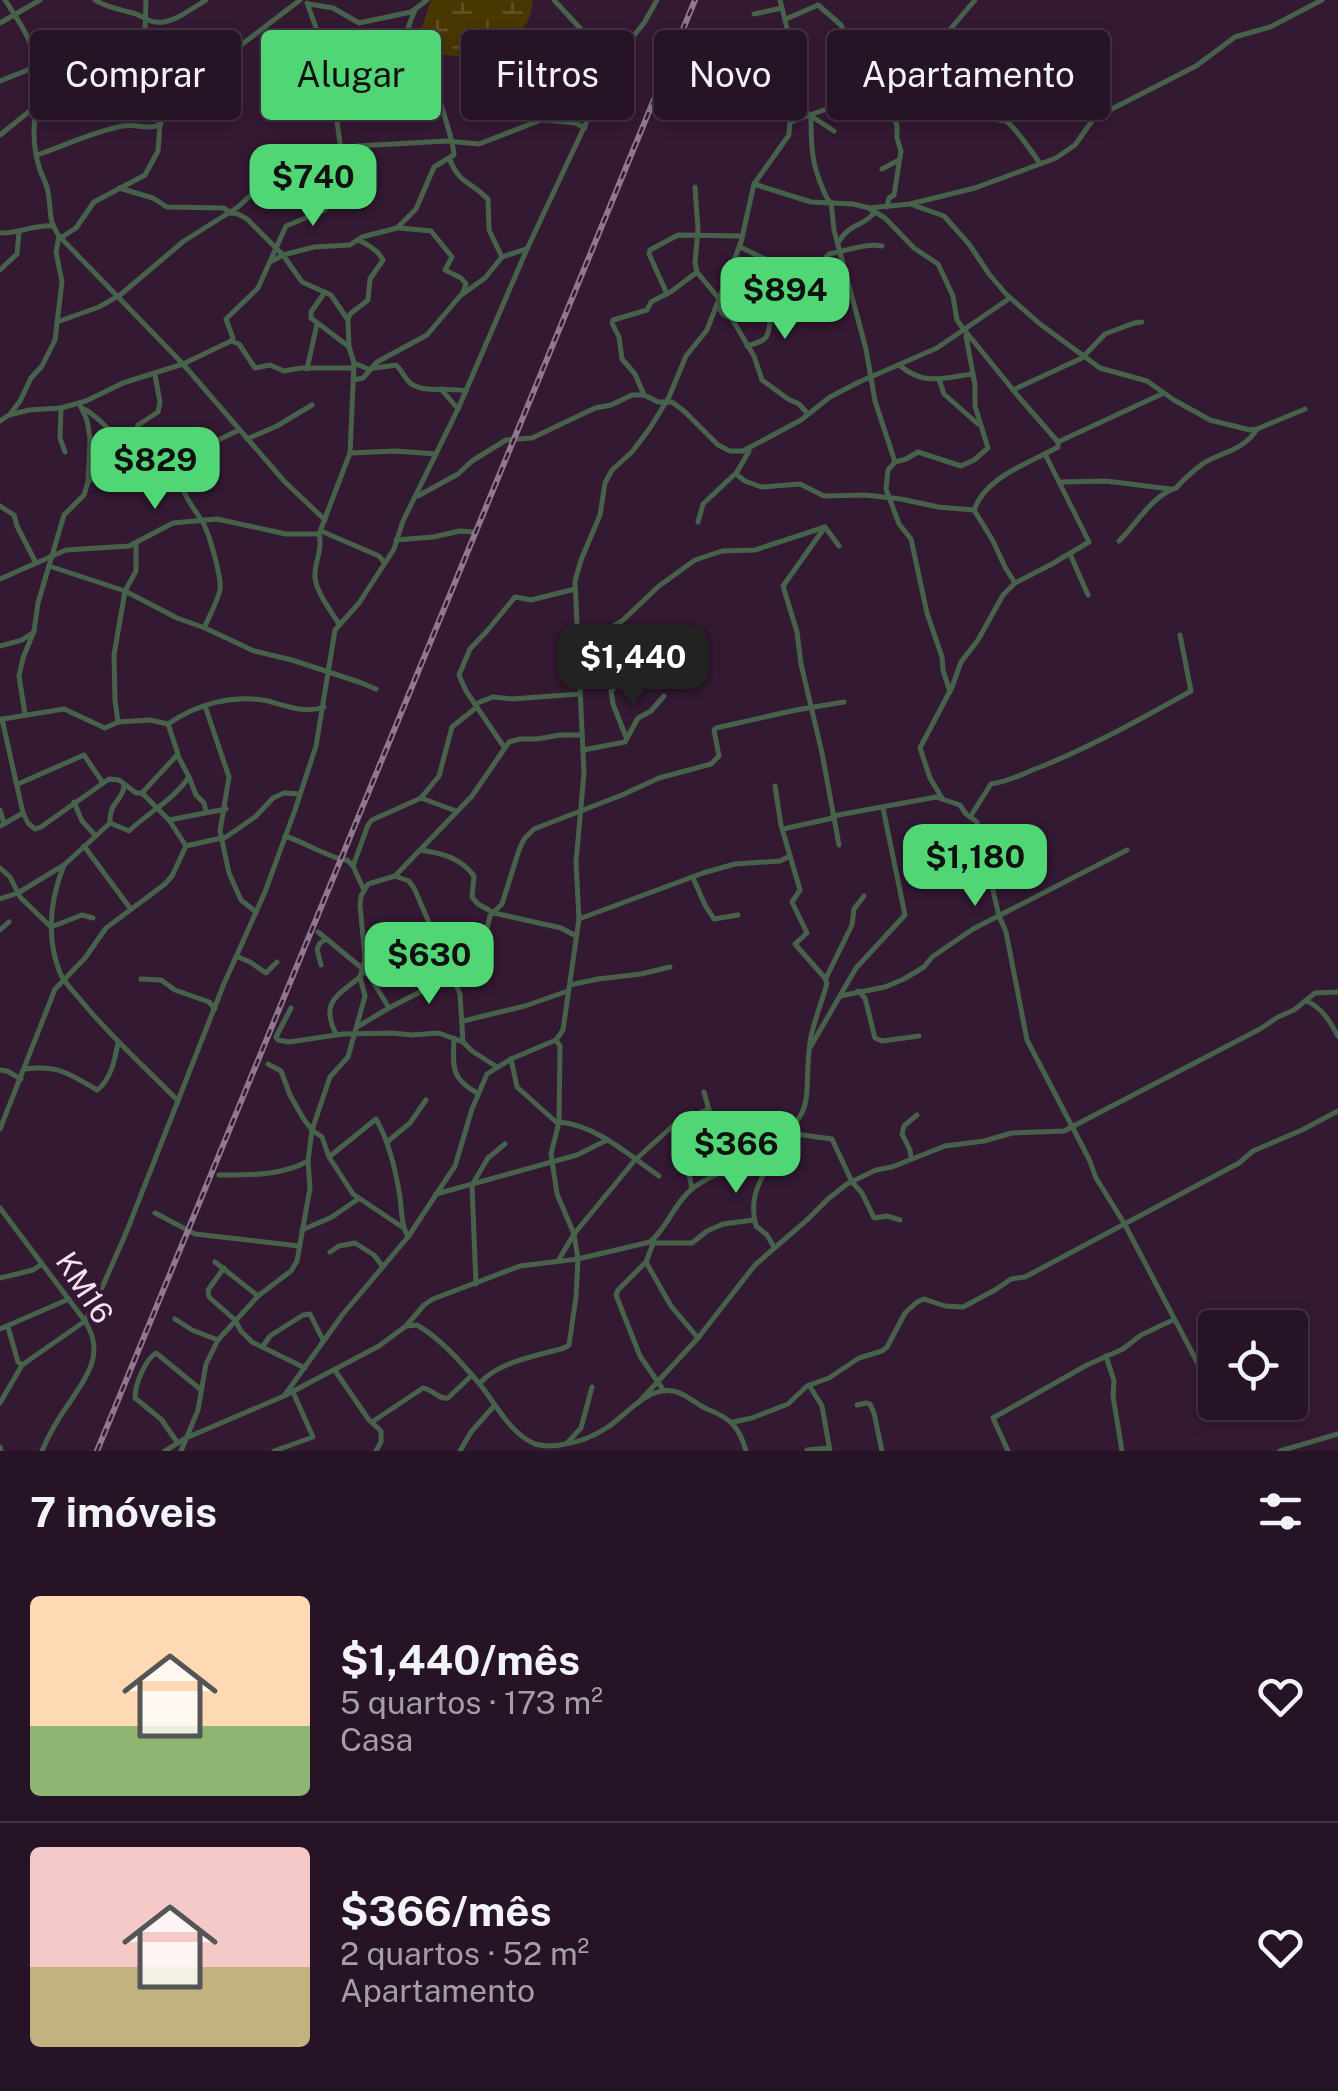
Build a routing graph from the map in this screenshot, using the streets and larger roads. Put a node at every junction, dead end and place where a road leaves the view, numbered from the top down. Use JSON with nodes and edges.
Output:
{"nodes":[{"id":1,"x":5,"y":0,"type":"edge"},
{"id":2,"x":40,"y":0,"type":"edge"},
{"id":3,"x":95,"y":0,"type":"edge"},
{"id":4,"x":146,"y":0,"type":"edge"},
{"id":5,"x":206,"y":0,"type":"edge"},
{"id":6,"x":427,"y":0,"type":"edge"},
{"id":7,"x":554,"y":0,"type":"edge"},
{"id":8,"x":657,"y":0,"type":"edge"},
{"id":9,"x":780,"y":0,"type":"edge"},
{"id":10,"x":975,"y":0,"type":"edge"},
{"id":11,"x":1322,"y":0,"type":"edge"},
{"id":12,"x":303,"y":1,"type":"edge"},
{"id":13,"x":782,"y":8,"type":"junction"},
{"id":14,"x":415,"y":10,"type":"junction"},
{"id":15,"x":15,"y":14,"type":"junction"},
{"id":16,"x":754,"y":14,"type":"dead end"},
{"id":17,"x":144,"y":17,"type":"junction"},
{"id":18,"x":786,"y":20,"type":"junction"},
{"id":19,"x":0,"y":23,"type":"edge"},
{"id":20,"x":144,"y":30,"type":"edge"},
{"id":21,"x":316,"y":30,"type":"edge"},
{"id":22,"x":409,"y":30,"type":"edge"},
{"id":23,"x":582,"y":30,"type":"edge"},
{"id":24,"x":788,"y":30,"type":"edge"},
{"id":25,"x":842,"y":30,"type":"edge"},
{"id":26,"x":950,"y":30,"type":"edge"},
{"id":27,"x":634,"y":36,"type":"edge"},
{"id":28,"x":30,"y":41,"type":"edge"},
{"id":29,"x":241,"y":45,"type":"edge"},
{"id":30,"x":30,"y":69,"type":"edge"},
{"id":31,"x":0,"y":80,"type":"edge"},
{"id":32,"x":441,"y":107,"type":"edge"},
{"id":33,"x":827,"y":109,"type":"edge"},
{"id":34,"x":30,"y":111,"type":"edge"},
{"id":35,"x":807,"y":112,"type":"edge"},
{"id":36,"x":810,"y":115,"type":"junction"},
{"id":37,"x":35,"y":120,"type":"edge"},
{"id":38,"x":162,"y":120,"type":"edge"},
{"id":39,"x":337,"y":120,"type":"edge"},
{"id":40,"x":541,"y":120,"type":"edge"},
{"id":41,"x":548,"y":120,"type":"edge"},
{"id":42,"x":588,"y":120,"type":"edge"},
{"id":43,"x":895,"y":120,"type":"edge"},
{"id":44,"x":1000,"y":120,"type":"edge"},
{"id":45,"x":791,"y":122,"type":"joint"},
{"id":46,"x":162,"y":124,"type":"junction"},
{"id":47,"x":585,"y":128,"type":"junction"},
{"id":48,"x":834,"y":131,"type":"dead end"},
{"id":49,"x":0,"y":136,"type":"edge"},
{"id":50,"x":453,"y":141,"type":"junction"},
{"id":51,"x":341,"y":150,"type":"junction"},
{"id":52,"x":37,"y":154,"type":"junction"},
{"id":53,"x":449,"y":158,"type":"junction"},
{"id":54,"x":899,"y":160,"type":"junction"},
{"id":55,"x":1040,"y":164,"type":"junction"},
{"id":56,"x":882,"y":168,"type":"dead end"},
{"id":57,"x":754,"y":184,"type":"junction"},
{"id":58,"x":695,"y":187,"type":"dead end"},
{"id":59,"x":119,"y":188,"type":"junction"},
{"id":60,"x":830,"y":202,"type":"junction"},
{"id":61,"x":910,"y":204,"type":"junction"},
{"id":62,"x":887,"y":207,"type":"junction"},
{"id":63,"x":238,"y":210,"type":"junction"},
{"id":64,"x":872,"y":210,"type":"junction"},
{"id":65,"x":230,"y":213,"type":"junction"},
{"id":66,"x":49,"y":224,"type":"junction"},
{"id":67,"x":397,"y":228,"type":"junction"},
{"id":68,"x":18,"y":232,"type":"junction"},
{"id":69,"x":0,"y":233,"type":"edge"},
{"id":70,"x":697,"y":236,"type":"junction"},
{"id":71,"x":743,"y":236,"type":"junction"},
{"id":72,"x":60,"y":237,"type":"junction"},
{"id":73,"x":358,"y":240,"type":"junction"},
{"id":74,"x":838,"y":243,"type":"junction"},
{"id":75,"x":882,"y":246,"type":"dead end"},
{"id":76,"x":740,"y":247,"type":"junction"},
{"id":77,"x":276,"y":248,"type":"junction"},
{"id":78,"x":528,"y":249,"type":"junction"},
{"id":79,"x":841,"y":252,"type":"junction"},
{"id":80,"x":284,"y":255,"type":"junction"},
{"id":81,"x":502,"y":257,"type":"junction"},
{"id":82,"x":271,"y":262,"type":"junction"},
{"id":83,"x":0,"y":270,"type":"edge"},
{"id":84,"x":698,"y":272,"type":"junction"},
{"id":85,"x":796,"y":285,"type":"junction"},
{"id":86,"x":324,"y":292,"type":"junction"},
{"id":87,"x":667,"y":294,"type":"junction"},
{"id":88,"x":118,"y":296,"type":"junction"},
{"id":89,"x":460,"y":296,"type":"junction"},
{"id":90,"x":1010,"y":298,"type":"junction"},
{"id":91,"x":719,"y":301,"type":"junction"},
{"id":92,"x":816,"y":312,"type":"dead end"},
{"id":93,"x":726,"y":316,"type":"junction"},
{"id":94,"x":348,"y":320,"type":"junction"},
{"id":95,"x":57,"y":322,"type":"junction"},
{"id":96,"x":1142,"y":322,"type":"dead end"},
{"id":97,"x":317,"y":324,"type":"junction"},
{"id":98,"x":707,"y":330,"type":"junction"},
{"id":99,"x":965,"y":332,"type":"junction"},
{"id":100,"x":231,"y":341,"type":"junction"},
{"id":101,"x":747,"y":346,"type":"junction"},
{"id":102,"x":349,"y":348,"type":"junction"},
{"id":103,"x":1086,"y":356,"type":"junction"},
{"id":104,"x":183,"y":364,"type":"junction"},
{"id":105,"x":354,"y":365,"type":"junction"},
{"id":106,"x":899,"y":365,"type":"junction"},
{"id":107,"x":307,"y":368,"type":"junction"},
{"id":108,"x":372,"y":368,"type":"junction"},
{"id":109,"x":155,"y":374,"type":"junction"},
{"id":110,"x":973,"y":374,"type":"junction"},
{"id":111,"x":872,"y":377,"type":"junction"},
{"id":112,"x":938,"y":379,"type":"junction"},
{"id":113,"x":354,"y":380,"type":"junction"},
{"id":114,"x":441,"y":389,"type":"junction"},
{"id":115,"x":1013,"y":390,"type":"junction"},
{"id":116,"x":466,"y":392,"type":"junction"},
{"id":117,"x":1164,"y":393,"type":"junction"},
{"id":118,"x":644,"y":396,"type":"junction"},
{"id":119,"x":667,"y":400,"type":"junction"},
{"id":120,"x":20,"y":401,"type":"junction"},
{"id":121,"x":312,"y":405,"type":"dead end"},
{"id":122,"x":80,"y":406,"type":"junction"},
{"id":123,"x":62,"y":408,"type":"junction"},
{"id":124,"x":458,"y":409,"type":"junction"},
{"id":125,"x":1305,"y":409,"type":"dead end"},
{"id":126,"x":29,"y":410,"type":"junction"},
{"id":127,"x":808,"y":414,"type":"junction"},
{"id":128,"x":9,"y":415,"type":"junction"},
{"id":129,"x":0,"y":420,"type":"edge"},
{"id":130,"x":981,"y":426,"type":"junction"},
{"id":131,"x":1257,"y":429,"type":"junction"},
{"id":132,"x":240,"y":430,"type":"junction"},
{"id":133,"x":246,"y":439,"type":"junction"},
{"id":134,"x":1058,"y":442,"type":"junction"},
{"id":135,"x":751,"y":448,"type":"junction"},
{"id":136,"x":130,"y":449,"type":"junction"},
{"id":137,"x":65,"y":452,"type":"dead end"},
{"id":138,"x":350,"y":453,"type":"junction"},
{"id":139,"x":436,"y":454,"type":"junction"},
{"id":140,"x":1046,"y":454,"type":"junction"},
{"id":141,"x":181,"y":458,"type":"junction"},
{"id":142,"x":895,"y":462,"type":"junction"},
{"id":143,"x":736,"y":474,"type":"junction"},
{"id":144,"x":88,"y":482,"type":"junction"},
{"id":145,"x":1061,"y":482,"type":"junction"},
{"id":146,"x":1170,"y":489,"type":"junction"},
{"id":147,"x":416,"y":498,"type":"junction"},
{"id":148,"x":888,"y":498,"type":"junction"},
{"id":149,"x":0,"y":506,"type":"edge"},
{"id":150,"x":974,"y":510,"type":"junction"},
{"id":151,"x":201,"y":520,"type":"junction"},
{"id":152,"x":325,"y":520,"type":"junction"},
{"id":153,"x":698,"y":522,"type":"dead end"},
{"id":154,"x":825,"y":527,"type":"junction"},
{"id":155,"x":320,"y":532,"type":"junction"},
{"id":156,"x":474,"y":532,"type":"dead end"},
{"id":157,"x":396,"y":540,"type":"junction"},
{"id":158,"x":1120,"y":542,"type":"dead end"},
{"id":159,"x":136,"y":543,"type":"junction"},
{"id":160,"x":839,"y":546,"type":"dead end"},
{"id":161,"x":54,"y":554,"type":"junction"},
{"id":162,"x":1070,"y":554,"type":"junction"},
{"id":163,"x":382,"y":559,"type":"junction"},
{"id":164,"x":36,"y":563,"type":"junction"},
{"id":165,"x":50,"y":566,"type":"junction"},
{"id":166,"x":0,"y":579,"type":"edge"},
{"id":167,"x":1015,"y":583,"type":"junction"},
{"id":168,"x":575,"y":589,"type":"junction"},
{"id":169,"x":125,"y":591,"type":"junction"},
{"id":170,"x":1088,"y":595,"type":"dead end"},
{"id":171,"x":339,"y":624,"type":"junction"},
{"id":172,"x":205,"y":628,"type":"junction"},
{"id":173,"x":34,"y":632,"type":"junction"},
{"id":174,"x":1180,"y":635,"type":"dead end"},
{"id":175,"x":22,"y":640,"type":"junction"},
{"id":176,"x":0,"y":646,"type":"edge"},
{"id":177,"x":578,"y":648,"type":"junction"},
{"id":178,"x":26,"y":651,"type":"junction"},
{"id":179,"x":328,"y":673,"type":"junction"},
{"id":180,"x":642,"y":680,"type":"dead end"},
{"id":181,"x":376,"y":690,"type":"dead end"},
{"id":182,"x":950,"y":692,"type":"junction"},
{"id":183,"x":579,"y":694,"type":"junction"},
{"id":184,"x":664,"y":696,"type":"dead end"},
{"id":185,"x":844,"y":702,"type":"dead end"},
{"id":186,"x":205,"y":706,"type":"junction"},
{"id":187,"x":476,"y":706,"type":"junction"},
{"id":188,"x":324,"y":707,"type":"junction"},
{"id":189,"x":812,"y":707,"type":"junction"},
{"id":190,"x":310,"y":710,"type":"junction"},
{"id":191,"x":25,"y":714,"type":"junction"},
{"id":192,"x":1,"y":719,"type":"edge"},
{"id":193,"x":118,"y":722,"type":"junction"},
{"id":194,"x":321,"y":722,"type":"junction"},
{"id":195,"x":168,"y":724,"type":"junction"},
{"id":196,"x":582,"y":735,"type":"junction"},
{"id":197,"x":627,"y":739,"type":"junction"},
{"id":198,"x":504,"y":748,"type":"junction"},
{"id":199,"x":583,"y":750,"type":"junction"},
{"id":200,"x":178,"y":754,"type":"junction"},
{"id":201,"x":189,"y":777,"type":"junction"},
{"id":202,"x":103,"y":783,"type":"junction"},
{"id":203,"x":123,"y":783,"type":"junction"},
{"id":204,"x":18,"y":784,"type":"junction"},
{"id":205,"x":775,"y":786,"type":"dead end"},
{"id":206,"x":142,"y":793,"type":"junction"},
{"id":207,"x":300,"y":794,"type":"junction"},
{"id":208,"x":421,"y":798,"type":"junction"},
{"id":209,"x":942,"y":798,"type":"junction"},
{"id":210,"x":74,"y":802,"type":"junction"},
{"id":211,"x":883,"y":808,"type":"junction"},
{"id":212,"x":158,"y":809,"type":"junction"},
{"id":213,"x":226,"y":809,"type":"junction"},
{"id":214,"x":0,"y":810,"type":"edge"},
{"id":215,"x":456,"y":811,"type":"junction"},
{"id":216,"x":580,"y":811,"type":"junction"},
{"id":217,"x":206,"y":812,"type":"junction"},
{"id":218,"x":23,"y":813,"type":"junction"},
{"id":219,"x":833,"y":817,"type":"junction"},
{"id":220,"x":970,"y":817,"type":"junction"},
{"id":221,"x":169,"y":820,"type":"junction"},
{"id":222,"x":110,"y":823,"type":"junction"},
{"id":223,"x":2,"y":824,"type":"edge"},
{"id":224,"x":782,"y":830,"type":"junction"},
{"id":225,"x":95,"y":835,"type":"junction"},
{"id":226,"x":285,"y":836,"type":"junction"},
{"id":227,"x":222,"y":839,"type":"junction"},
{"id":228,"x":84,"y":846,"type":"junction"},
{"id":229,"x":186,"y":846,"type":"junction"},
{"id":230,"x":839,"y":846,"type":"dead end"},
{"id":231,"x":420,"y":850,"type":"junction"},
{"id":232,"x":1127,"y":850,"type":"dead end"},
{"id":233,"x":790,"y":856,"type":"junction"},
{"id":234,"x":64,"y":865,"type":"junction"},
{"id":235,"x":353,"y":866,"type":"junction"},
{"id":236,"x":0,"y":868,"type":"edge"},
{"id":237,"x":395,"y":876,"type":"junction"},
{"id":238,"x":693,"y":878,"type":"junction"},
{"id":239,"x":363,"y":888,"type":"junction"},
{"id":240,"x":18,"y":894,"type":"junction"},
{"id":241,"x":864,"y":896,"type":"dead end"},
{"id":242,"x":0,"y":900,"type":"edge"},
{"id":243,"x":130,"y":909,"type":"junction"},
{"id":244,"x":256,"y":912,"type":"junction"},
{"id":245,"x":494,"y":912,"type":"junction"},
{"id":246,"x":738,"y":915,"type":"dead end"},
{"id":247,"x":999,"y":916,"type":"junction"},
{"id":248,"x":94,"y":918,"type":"dead end"},
{"id":249,"x":580,"y":918,"type":"junction"},
{"id":250,"x":8,"y":922,"type":"dead end"},
{"id":251,"x":52,"y":927,"type":"junction"},
{"id":252,"x":0,"y":930,"type":"edge"},
{"id":253,"x":318,"y":932,"type":"dead end"},
{"id":254,"x":576,"y":936,"type":"junction"},
{"id":255,"x":326,"y":939,"type":"junction"},
{"id":256,"x":437,"y":942,"type":"junction"},
{"id":257,"x":236,"y":956,"type":"junction"},
{"id":258,"x":276,"y":962,"type":"dead end"},
{"id":259,"x":321,"y":964,"type":"dead end"},
{"id":260,"x":670,"y":967,"type":"dead end"},
{"id":261,"x":364,"y":973,"type":"junction"},
{"id":262,"x":453,"y":975,"type":"junction"},
{"id":263,"x":64,"y":979,"type":"junction"},
{"id":264,"x":141,"y":979,"type":"dead end"},
{"id":265,"x":826,"y":979,"type":"junction"},
{"id":266,"x":569,"y":988,"type":"junction"},
{"id":267,"x":858,"y":991,"type":"junction"},
{"id":268,"x":1338,"y":992,"type":"edge"},
{"id":269,"x":840,"y":996,"type":"junction"},
{"id":270,"x":1303,"y":1002,"type":"junction"},
{"id":271,"x":290,"y":1008,"type":"dead end"},
{"id":272,"x":389,"y":1008,"type":"junction"},
{"id":273,"x":215,"y":1009,"type":"junction"},
{"id":274,"x":462,"y":1023,"type":"junction"},
{"id":275,"x":354,"y":1032,"type":"junction"},
{"id":276,"x":336,"y":1034,"type":"junction"},
{"id":277,"x":919,"y":1036,"type":"dead end"},
{"id":278,"x":1338,"y":1036,"type":"edge"},
{"id":279,"x":455,"y":1038,"type":"junction"},
{"id":280,"x":556,"y":1040,"type":"junction"},
{"id":281,"x":463,"y":1042,"type":"junction"},
{"id":282,"x":118,"y":1043,"type":"junction"},
{"id":283,"x":809,"y":1049,"type":"junction"},
{"id":284,"x":511,"y":1059,"type":"junction"},
{"id":285,"x":268,"y":1064,"type":"dead end"},
{"id":286,"x":497,"y":1066,"type":"junction"},
{"id":287,"x":0,"y":1070,"type":"edge"},
{"id":288,"x":25,"y":1070,"type":"junction"},
{"id":289,"x":21,"y":1079,"type":"junction"},
{"id":290,"x":704,"y":1092,"type":"dead end"},
{"id":291,"x":477,"y":1093,"type":"junction"},
{"id":292,"x":426,"y":1100,"type":"dead end"},
{"id":293,"x":178,"y":1101,"type":"junction"},
{"id":294,"x":709,"y":1109,"type":"junction"},
{"id":295,"x":1338,"y":1111,"type":"edge"},
{"id":296,"x":916,"y":1114,"type":"dead end"},
{"id":297,"x":558,"y":1123,"type":"junction"},
{"id":298,"x":1072,"y":1126,"type":"junction"},
{"id":299,"x":0,"y":1129,"type":"edge"},
{"id":300,"x":312,"y":1130,"type":"junction"},
{"id":301,"x":782,"y":1135,"type":"junction"},
{"id":302,"x":606,"y":1140,"type":"junction"},
{"id":303,"x":386,"y":1142,"type":"junction"},
{"id":304,"x":505,"y":1144,"type":"dead end"},
{"id":305,"x":684,"y":1148,"type":"dead end"},
{"id":306,"x":328,"y":1157,"type":"junction"},
{"id":307,"x":911,"y":1158,"type":"junction"},
{"id":308,"x":635,"y":1160,"type":"junction"},
{"id":309,"x":308,"y":1161,"type":"junction"},
{"id":310,"x":551,"y":1161,"type":"junction"},
{"id":311,"x":728,"y":1170,"type":"junction"},
{"id":312,"x":220,"y":1175,"type":"dead end"},
{"id":313,"x":658,"y":1176,"type":"dead end"},
{"id":314,"x":852,"y":1182,"type":"junction"},
{"id":315,"x":472,"y":1185,"type":"junction"},
{"id":316,"x":692,"y":1189,"type":"junction"},
{"id":317,"x":436,"y":1194,"type":"junction"},
{"id":318,"x":358,"y":1199,"type":"junction"},
{"id":319,"x":0,"y":1208,"type":"edge"},
{"id":320,"x":155,"y":1213,"type":"dead end"},
{"id":321,"x":754,"y":1220,"type":"junction"},
{"id":322,"x":900,"y":1220,"type":"dead end"},
{"id":323,"x":1124,"y":1224,"type":"junction"},
{"id":324,"x":402,"y":1226,"type":"junction"},
{"id":325,"x":302,"y":1230,"type":"junction"},
{"id":326,"x":574,"y":1234,"type":"junction"},
{"id":327,"x":408,"y":1237,"type":"junction"},
{"id":328,"x":654,"y":1241,"type":"junction"},
{"id":329,"x":299,"y":1246,"type":"junction"},
{"id":330,"x":774,"y":1247,"type":"junction"},
{"id":331,"x":330,"y":1252,"type":"dead end"},
{"id":332,"x":578,"y":1260,"type":"junction"},
{"id":333,"x":215,"y":1262,"type":"dead end"},
{"id":334,"x":558,"y":1262,"type":"junction"},
{"id":335,"x":646,"y":1262,"type":"junction"},
{"id":336,"x":42,"y":1264,"type":"junction"},
{"id":337,"x":383,"y":1267,"type":"junction"},
{"id":338,"x":224,"y":1268,"type":"junction"},
{"id":339,"x":0,"y":1278,"type":"edge"},
{"id":340,"x":476,"y":1284,"type":"junction"},
{"id":341,"x":258,"y":1296,"type":"junction"},
{"id":342,"x":69,"y":1299,"type":"junction"},
{"id":343,"x":175,"y":1319,"type":"dead end"},
{"id":344,"x":234,"y":1320,"type":"junction"},
{"id":345,"x":1174,"y":1320,"type":"junction"},
{"id":346,"x":85,"y":1321,"type":"junction"},
{"id":347,"x":406,"y":1326,"type":"junction"},
{"id":348,"x":4,"y":1328,"type":"edge"},
{"id":349,"x":698,"y":1338,"type":"junction"},
{"id":350,"x":218,"y":1340,"type":"junction"},
{"id":351,"x":324,"y":1341,"type":"junction"},
{"id":352,"x":263,"y":1346,"type":"junction"},
{"id":353,"x":1106,"y":1356,"type":"junction"},
{"id":354,"x":1198,"y":1364,"type":"edge"},
{"id":355,"x":22,"y":1365,"type":"junction"},
{"id":356,"x":305,"y":1368,"type":"junction"},
{"id":357,"x":335,"y":1370,"type":"junction"},
{"id":358,"x":472,"y":1375,"type":"junction"},
{"id":359,"x":658,"y":1382,"type":"junction"},
{"id":360,"x":480,"y":1384,"type":"junction"},
{"id":361,"x":808,"y":1385,"type":"junction"},
{"id":362,"x":592,"y":1386,"type":"dead end"},
{"id":363,"x":200,"y":1389,"type":"junction"},
{"id":364,"x":664,"y":1391,"type":"junction"},
{"id":365,"x":293,"y":1392,"type":"junction"},
{"id":366,"x":284,"y":1396,"type":"junction"},
{"id":367,"x":0,"y":1403,"type":"edge"},
{"id":368,"x":638,"y":1403,"type":"junction"},
{"id":369,"x":495,"y":1405,"type":"junction"},
{"id":370,"x":858,"y":1405,"type":"dead end"},
{"id":371,"x":372,"y":1422,"type":"junction"},
{"id":372,"x":732,"y":1422,"type":"junction"},
{"id":373,"x":1338,"y":1434,"type":"edge"},
{"id":374,"x":186,"y":1438,"type":"junction"},
{"id":375,"x":178,"y":1442,"type":"junction"},
{"id":376,"x":571,"y":1442,"type":"junction"},
{"id":377,"x":540,"y":1448,"type":"edge"},
{"id":378,"x":806,"y":1450,"type":"edge"},
{"id":379,"x":829,"y":1450,"type":"edge"},
{"id":380,"x":42,"y":1451,"type":"edge"},
{"id":381,"x":166,"y":1451,"type":"edge"},
{"id":382,"x":181,"y":1451,"type":"edge"},
{"id":383,"x":274,"y":1451,"type":"edge"},
{"id":384,"x":376,"y":1451,"type":"edge"},
{"id":385,"x":460,"y":1451,"type":"edge"},
{"id":386,"x":746,"y":1451,"type":"edge"},
{"id":387,"x":882,"y":1451,"type":"edge"},
{"id":388,"x":1008,"y":1451,"type":"edge"},
{"id":389,"x":1122,"y":1451,"type":"edge"},
{"id":390,"x":1280,"y":1451,"type":"edge"}],
"edges":[{"from":1,"to":15,"type":"street"},
{"from":2,"to":15,"type":"street"},
{"from":3,"to":17,"type":"street"},
{"from":4,"to":17,"type":"street"},
{"from":5,"to":17,"type":"street"},
{"from":6,"to":14,"type":"street"},
{"from":7,"to":23,"type":"street"},
{"from":8,"to":27,"type":"street"},
{"from":9,"to":13,"type":"street"},
{"from":10,"to":26,"type":"street"},
{"from":11,"to":55,"type":"street"},
{"from":12,"to":14,"type":"street"},
{"from":12,"to":21,"type":"street"},
{"from":12,"to":29,"type":"street"},
{"from":13,"to":16,"type":"street"},
{"from":13,"to":18,"type":"street"},
{"from":14,"to":22,"type":"street"},
{"from":15,"to":19,"type":"street"},
{"from":15,"to":28,"type":"street"},
{"from":17,"to":20,"type":"street"},
{"from":18,"to":24,"type":"street"},
{"from":18,"to":25,"type":"street"},
{"from":30,"to":31,"type":"street"},
{"from":32,"to":50,"type":"street"},
{"from":33,"to":36,"type":"street"},
{"from":34,"to":49,"type":"street"},
{"from":35,"to":36,"type":"street"},
{"from":36,"to":45,"type":"street"},
{"from":36,"to":48,"type":"street"},
{"from":36,"to":60,"type":"street"},
{"from":37,"to":52,"type":"street"},
{"from":38,"to":46,"type":"street"},
{"from":39,"to":51,"type":"street"},
{"from":40,"to":50,"type":"street"},
{"from":41,"to":47,"type":"street"},
{"from":42,"to":47,"type":"street"},
{"from":43,"to":54,"type":"street"},
{"from":44,"to":55,"type":"street"},
{"from":45,"to":57,"type":"street"},
{"from":46,"to":52,"type":"street"},
{"from":46,"to":59,"type":"street"},
{"from":47,"to":78,"type":"street"},
{"from":50,"to":51,"type":"street"},
{"from":50,"to":53,"type":"street"},
{"from":51,"to":63,"type":"street"},
{"from":51,"to":77,"type":"street"},
{"from":52,"to":66,"type":"street"},
{"from":53,"to":67,"type":"street"},
{"from":53,"to":81,"type":"street"},
{"from":54,"to":56,"type":"street"},
{"from":54,"to":62,"type":"street"},
{"from":55,"to":61,"type":"street"},
{"from":57,"to":60,"type":"street"},
{"from":57,"to":71,"type":"street"},
{"from":58,"to":70,"type":"street"},
{"from":59,"to":65,"type":"street"},
{"from":59,"to":72,"type":"street"},
{"from":60,"to":64,"type":"street"},
{"from":60,"to":74,"type":"street"},
{"from":61,"to":62,"type":"street"},
{"from":61,"to":90,"type":"street"},
{"from":62,"to":64,"type":"street"},
{"from":63,"to":65,"type":"street"},
{"from":63,"to":77,"type":"street"},
{"from":64,"to":74,"type":"street"},
{"from":64,"to":99,"type":"street"},
{"from":65,"to":88,"type":"street"},
{"from":66,"to":68,"type":"street"},
{"from":66,"to":72,"type":"street"},
{"from":67,"to":73,"type":"street"},
{"from":67,"to":89,"type":"street"},
{"from":68,"to":69,"type":"street"},
{"from":68,"to":83,"type":"street"},
{"from":70,"to":71,"type":"street"},
{"from":70,"to":84,"type":"street"},
{"from":70,"to":87,"type":"street"},
{"from":71,"to":76,"type":"street"},
{"from":72,"to":88,"type":"street"},
{"from":72,"to":95,"type":"street"},
{"from":73,"to":80,"type":"street"},
{"from":73,"to":94,"type":"street"},
{"from":74,"to":79,"type":"street"},
{"from":75,"to":79,"type":"street"},
{"from":76,"to":85,"type":"street"},
{"from":76,"to":91,"type":"street"},
{"from":77,"to":80,"type":"street"},
{"from":77,"to":82,"type":"street"},
{"from":78,"to":81,"type":"street"},
{"from":78,"to":116,"type":"street"},
{"from":79,"to":85,"type":"street"},
{"from":79,"to":111,"type":"street"},
{"from":80,"to":82,"type":"street"},
{"from":80,"to":86,"type":"street"},
{"from":81,"to":89,"type":"street"},
{"from":82,"to":100,"type":"street"},
{"from":84,"to":87,"type":"street"},
{"from":84,"to":91,"type":"street"},
{"from":85,"to":91,"type":"street"},
{"from":86,"to":94,"type":"street"},
{"from":86,"to":97,"type":"street"},
{"from":87,"to":118,"type":"street"},
{"from":88,"to":95,"type":"street"},
{"from":88,"to":104,"type":"street"},
{"from":89,"to":108,"type":"street"},
{"from":90,"to":99,"type":"street"},
{"from":90,"to":103,"type":"street"},
{"from":91,"to":93,"type":"street"},
{"from":91,"to":98,"type":"street"},
{"from":92,"to":101,"type":"street"},
{"from":93,"to":98,"type":"street"},
{"from":93,"to":101,"type":"street"},
{"from":94,"to":102,"type":"street"},
{"from":95,"to":120,"type":"street"},
{"from":96,"to":103,"type":"street"},
{"from":97,"to":102,"type":"street"},
{"from":97,"to":107,"type":"street"},
{"from":98,"to":119,"type":"street"},
{"from":99,"to":106,"type":"street"},
{"from":99,"to":110,"type":"street"},
{"from":99,"to":115,"type":"street"},
{"from":100,"to":104,"type":"street"},
{"from":100,"to":107,"type":"street"},
{"from":101,"to":127,"type":"street"},
{"from":102,"to":105,"type":"street"},
{"from":103,"to":115,"type":"street"},
{"from":103,"to":117,"type":"street"},
{"from":104,"to":109,"type":"street"},
{"from":104,"to":132,"type":"street"},
{"from":105,"to":107,"type":"street"},
{"from":105,"to":108,"type":"street"},
{"from":105,"to":113,"type":"street"},
{"from":106,"to":111,"type":"street"},
{"from":106,"to":112,"type":"street"},
{"from":108,"to":113,"type":"street"},
{"from":108,"to":114,"type":"street"},
{"from":109,"to":122,"type":"street"},
{"from":109,"to":136,"type":"street"},
{"from":110,"to":112,"type":"street"},
{"from":110,"to":130,"type":"street"},
{"from":111,"to":127,"type":"street"},
{"from":111,"to":142,"type":"street"},
{"from":112,"to":130,"type":"street"},
{"from":113,"to":138,"type":"street"},
{"from":114,"to":116,"type":"street"},
{"from":114,"to":124,"type":"street"},
{"from":115,"to":134,"type":"street"},
{"from":116,"to":124,"type":"street"},
{"from":117,"to":131,"type":"street"},
{"from":117,"to":134,"type":"street"},
{"from":118,"to":119,"type":"street"},
{"from":118,"to":147,"type":"street"},
{"from":119,"to":135,"type":"street"},
{"from":119,"to":168,"type":"street"},
{"from":120,"to":126,"type":"street"},
{"from":120,"to":128,"type":"street"},
{"from":121,"to":133,"type":"street"},
{"from":122,"to":123,"type":"street"},
{"from":122,"to":136,"type":"street"},
{"from":122,"to":144,"type":"street"},
{"from":123,"to":126,"type":"street"},
{"from":123,"to":137,"type":"street"},
{"from":124,"to":139,"type":"street"},
{"from":125,"to":131,"type":"street"},
{"from":126,"to":128,"type":"street"},
{"from":127,"to":135,"type":"street"},
{"from":128,"to":129,"type":"street"},
{"from":130,"to":142,"type":"street"},
{"from":131,"to":146,"type":"street"},
{"from":132,"to":133,"type":"street"},
{"from":132,"to":141,"type":"street"},
{"from":133,"to":152,"type":"street"},
{"from":134,"to":140,"type":"street"},
{"from":135,"to":143,"type":"street"},
{"from":136,"to":141,"type":"street"},
{"from":136,"to":144,"type":"street"},
{"from":138,"to":139,"type":"street"},
{"from":138,"to":152,"type":"street"},
{"from":139,"to":147,"type":"street"},
{"from":140,"to":145,"type":"street"},
{"from":140,"to":150,"type":"street"},
{"from":141,"to":151,"type":"street"},
{"from":142,"to":148,"type":"street"},
{"from":143,"to":148,"type":"street"},
{"from":143,"to":153,"type":"street"},
{"from":144,"to":161,"type":"street"},
{"from":145,"to":146,"type":"street"},
{"from":145,"to":162,"type":"street"},
{"from":146,"to":158,"type":"street"},
{"from":147,"to":157,"type":"street"},
{"from":148,"to":150,"type":"street"},
{"from":148,"to":182,"type":"street"},
{"from":149,"to":164,"type":"street"},
{"from":150,"to":167,"type":"street"},
{"from":151,"to":155,"type":"street"},
{"from":151,"to":159,"type":"street"},
{"from":151,"to":172,"type":"street"},
{"from":152,"to":155,"type":"street"},
{"from":154,"to":160,"type":"street"},
{"from":154,"to":177,"type":"street"},
{"from":154,"to":189,"type":"street"},
{"from":155,"to":163,"type":"street"},
{"from":155,"to":171,"type":"street"},
{"from":156,"to":157,"type":"street"},
{"from":157,"to":163,"type":"street"},
{"from":159,"to":161,"type":"street"},
{"from":159,"to":169,"type":"street"},
{"from":161,"to":164,"type":"street"},
{"from":161,"to":165,"type":"street"},
{"from":162,"to":167,"type":"street"},
{"from":162,"to":170,"type":"street"},
{"from":163,"to":171,"type":"street"},
{"from":164,"to":166,"type":"street"},
{"from":165,"to":169,"type":"street"},
{"from":165,"to":173,"type":"street"},
{"from":167,"to":182,"type":"street"},
{"from":168,"to":177,"type":"street"},
{"from":168,"to":187,"type":"street"},
{"from":169,"to":172,"type":"street"},
{"from":169,"to":193,"type":"street"},
{"from":171,"to":179,"type":"street"},
{"from":172,"to":179,"type":"street"},
{"from":173,"to":175,"type":"street"},
{"from":173,"to":178,"type":"street"},
{"from":174,"to":220,"type":"street"},
{"from":175,"to":176,"type":"street"},
{"from":175,"to":178,"type":"street"},
{"from":177,"to":183,"type":"street"},
{"from":178,"to":191,"type":"street"},
{"from":179,"to":181,"type":"street"},
{"from":179,"to":188,"type":"street"},
{"from":180,"to":197,"type":"street"},
{"from":182,"to":209,"type":"street"},
{"from":183,"to":187,"type":"street"},
{"from":183,"to":196,"type":"street"},
{"from":184,"to":197,"type":"street"},
{"from":185,"to":189,"type":"street"},
{"from":186,"to":190,"type":"street"},
{"from":186,"to":195,"type":"street"},
{"from":186,"to":213,"type":"street"},
{"from":187,"to":198,"type":"street"},
{"from":187,"to":208,"type":"street"},
{"from":188,"to":190,"type":"street"},
{"from":188,"to":194,"type":"street"},
{"from":189,"to":216,"type":"street"},
{"from":189,"to":219,"type":"street"},
{"from":190,"to":194,"type":"street"},
{"from":191,"to":192,"type":"street"},
{"from":191,"to":193,"type":"street"},
{"from":192,"to":204,"type":"street"},
{"from":193,"to":195,"type":"street"},
{"from":194,"to":207,"type":"street"},
{"from":195,"to":200,"type":"street"},
{"from":196,"to":198,"type":"street"},
{"from":196,"to":199,"type":"street"},
{"from":197,"to":199,"type":"street"},
{"from":198,"to":215,"type":"street"},
{"from":199,"to":216,"type":"street"},
{"from":200,"to":201,"type":"street"},
{"from":200,"to":206,"type":"street"},
{"from":201,"to":212,"type":"street"},
{"from":201,"to":217,"type":"street"},
{"from":202,"to":203,"type":"street"},
{"from":202,"to":204,"type":"street"},
{"from":202,"to":210,"type":"street"},
{"from":203,"to":206,"type":"street"},
{"from":203,"to":222,"type":"street"},
{"from":204,"to":218,"type":"street"},
{"from":205,"to":224,"type":"street"},
{"from":206,"to":212,"type":"street"},
{"from":207,"to":226,"type":"street"},
{"from":207,"to":227,"type":"street"},
{"from":208,"to":215,"type":"street"},
{"from":208,"to":235,"type":"street"},
{"from":209,"to":211,"type":"street"},
{"from":209,"to":220,"type":"street"},
{"from":210,"to":218,"type":"street"},
{"from":210,"to":225,"type":"street"},
{"from":211,"to":219,"type":"street"},
{"from":211,"to":269,"type":"street"},
{"from":212,"to":221,"type":"street"},
{"from":212,"to":222,"type":"street"},
{"from":213,"to":217,"type":"street"},
{"from":213,"to":227,"type":"street"},
{"from":214,"to":223,"type":"street"},
{"from":215,"to":231,"type":"street"},
{"from":216,"to":245,"type":"street"},
{"from":216,"to":249,"type":"street"},
{"from":217,"to":221,"type":"street"},
{"from":218,"to":223,"type":"street"},
{"from":219,"to":224,"type":"street"},
{"from":219,"to":230,"type":"street"},
{"from":220,"to":247,"type":"street"},
{"from":221,"to":229,"type":"street"},
{"from":222,"to":225,"type":"street"},
{"from":224,"to":233,"type":"street"},
{"from":225,"to":228,"type":"street"},
{"from":226,"to":235,"type":"street"},
{"from":226,"to":244,"type":"street"},
{"from":227,"to":229,"type":"street"},
{"from":227,"to":244,"type":"street"},
{"from":228,"to":234,"type":"street"},
{"from":228,"to":243,"type":"street"},
{"from":229,"to":243,"type":"street"},
{"from":231,"to":237,"type":"street"},
{"from":231,"to":245,"type":"street"},
{"from":232,"to":247,"type":"street"},
{"from":233,"to":238,"type":"street"},
{"from":233,"to":265,"type":"street"},
{"from":234,"to":240,"type":"street"},
{"from":234,"to":251,"type":"street"},
{"from":235,"to":239,"type":"street"},
{"from":236,"to":240,"type":"street"},
{"from":237,"to":239,"type":"street"},
{"from":237,"to":256,"type":"street"},
{"from":238,"to":246,"type":"street"},
{"from":238,"to":249,"type":"street"},
{"from":239,"to":261,"type":"street"},
{"from":240,"to":242,"type":"street"},
{"from":240,"to":251,"type":"street"},
{"from":241,"to":265,"type":"street"},
{"from":243,"to":263,"type":"street"},
{"from":244,"to":257,"type":"street"},
{"from":245,"to":254,"type":"street"},
{"from":245,"to":262,"type":"street"},
{"from":247,"to":267,"type":"street"},
{"from":247,"to":298,"type":"street"},
{"from":248,"to":251,"type":"street"},
{"from":249,"to":254,"type":"street"},
{"from":250,"to":252,"type":"street"},
{"from":251,"to":263,"type":"street"},
{"from":253,"to":255,"type":"street"},
{"from":254,"to":266,"type":"street"},
{"from":255,"to":259,"type":"street"},
{"from":255,"to":261,"type":"street"},
{"from":256,"to":261,"type":"street"},
{"from":256,"to":262,"type":"street"},
{"from":257,"to":258,"type":"street"},
{"from":257,"to":273,"type":"street"},
{"from":260,"to":266,"type":"street"},
{"from":261,"to":272,"type":"street"},
{"from":261,"to":275,"type":"street"},
{"from":261,"to":276,"type":"street"},
{"from":262,"to":272,"type":"street"},
{"from":262,"to":274,"type":"street"},
{"from":263,"to":282,"type":"street"},
{"from":263,"to":288,"type":"street"},
{"from":264,"to":273,"type":"street"},
{"from":265,"to":283,"type":"street"},
{"from":266,"to":274,"type":"street"},
{"from":266,"to":280,"type":"street"},
{"from":267,"to":269,"type":"street"},
{"from":267,"to":277,"type":"street"},
{"from":268,"to":270,"type":"street"},
{"from":269,"to":283,"type":"street"},
{"from":270,"to":278,"type":"street"},
{"from":270,"to":298,"type":"street"},
{"from":271,"to":276,"type":"street"},
{"from":272,"to":275,"type":"street"},
{"from":273,"to":293,"type":"street"},
{"from":274,"to":279,"type":"street"},
{"from":274,"to":281,"type":"street"},
{"from":275,"to":276,"type":"street"},
{"from":275,"to":279,"type":"street"},
{"from":275,"to":300,"type":"street"},
{"from":279,"to":281,"type":"street"},
{"from":279,"to":291,"type":"street"},
{"from":280,"to":284,"type":"street"},
{"from":280,"to":297,"type":"street"},
{"from":281,"to":286,"type":"street"},
{"from":282,"to":288,"type":"street"},
{"from":282,"to":293,"type":"street"},
{"from":283,"to":301,"type":"street"},
{"from":284,"to":286,"type":"street"},
{"from":284,"to":297,"type":"street"},
{"from":285,"to":300,"type":"street"},
{"from":286,"to":291,"type":"street"},
{"from":287,"to":289,"type":"street"},
{"from":288,"to":289,"type":"street"},
{"from":289,"to":299,"type":"street"},
{"from":290,"to":294,"type":"street"},
{"from":291,"to":317,"type":"street"},
{"from":292,"to":303,"type":"street"},
{"from":293,"to":346,"type":"street"},
{"from":294,"to":308,"type":"street"},
{"from":294,"to":311,"type":"street"},
{"from":295,"to":323,"type":"street"},
{"from":296,"to":307,"type":"street"},
{"from":297,"to":302,"type":"street"},
{"from":297,"to":310,"type":"street"},
{"from":298,"to":307,"type":"street"},
{"from":298,"to":323,"type":"street"},
{"from":300,"to":306,"type":"street"},
{"from":300,"to":309,"type":"street"},
{"from":301,"to":311,"type":"street"},
{"from":301,"to":314,"type":"street"},
{"from":301,"to":321,"type":"street"},
{"from":302,"to":308,"type":"street"},
{"from":302,"to":310,"type":"street"},
{"from":303,"to":306,"type":"street"},
{"from":303,"to":324,"type":"street"},
{"from":304,"to":315,"type":"street"},
{"from":305,"to":316,"type":"street"},
{"from":306,"to":318,"type":"street"},
{"from":307,"to":314,"type":"street"},
{"from":308,"to":313,"type":"street"},
{"from":308,"to":326,"type":"street"},
{"from":309,"to":312,"type":"street"},
{"from":309,"to":325,"type":"street"},
{"from":310,"to":315,"type":"street"},
{"from":310,"to":326,"type":"street"},
{"from":311,"to":316,"type":"street"},
{"from":314,"to":322,"type":"street"},
{"from":314,"to":330,"type":"street"},
{"from":315,"to":317,"type":"street"},
{"from":315,"to":340,"type":"street"},
{"from":316,"to":328,"type":"street"},
{"from":317,"to":327,"type":"street"},
{"from":318,"to":324,"type":"street"},
{"from":318,"to":325,"type":"street"},
{"from":319,"to":336,"type":"street","name":"KM16"},
{"from":320,"to":329,"type":"street"},
{"from":321,"to":328,"type":"street"},
{"from":321,"to":330,"type":"street"},
{"from":323,"to":345,"type":"street"},
{"from":323,"to":361,"type":"street"},
{"from":324,"to":327,"type":"street"},
{"from":325,"to":329,"type":"street"},
{"from":326,"to":332,"type":"street"},
{"from":326,"to":334,"type":"street"},
{"from":327,"to":337,"type":"street"},
{"from":328,"to":332,"type":"street"},
{"from":328,"to":335,"type":"street"},
{"from":329,"to":341,"type":"street"},
{"from":330,"to":349,"type":"street"},
{"from":331,"to":337,"type":"street"},
{"from":332,"to":334,"type":"street"},
{"from":332,"to":360,"type":"street"},
{"from":333,"to":338,"type":"street"},
{"from":334,"to":340,"type":"street"},
{"from":335,"to":349,"type":"street"},
{"from":335,"to":359,"type":"street"},
{"from":336,"to":339,"type":"street"},
{"from":336,"to":342,"type":"street","name":"KM16"},
{"from":337,"to":351,"type":"street"},
{"from":338,"to":341,"type":"street"},
{"from":338,"to":344,"type":"street"},
{"from":340,"to":347,"type":"street"},
{"from":341,"to":344,"type":"street"},
{"from":342,"to":346,"type":"street","name":"KM16"},
{"from":342,"to":348,"type":"street"},
{"from":343,"to":350,"type":"street"},
{"from":344,"to":350,"type":"street"},
{"from":344,"to":352,"type":"street"},
{"from":345,"to":353,"type":"street"},
{"from":345,"to":354,"type":"street"},
{"from":346,"to":355,"type":"street"},
{"from":346,"to":380,"type":"street","name":"KM16"},
{"from":347,"to":357,"type":"street"},
{"from":347,"to":358,"type":"street"},
{"from":348,"to":355,"type":"street"},
{"from":349,"to":359,"type":"street"},
{"from":350,"to":363,"type":"street"},
{"from":351,"to":352,"type":"street"},
{"from":351,"to":356,"type":"street"},
{"from":352,"to":356,"type":"street"},
{"from":353,"to":388,"type":"street"},
{"from":353,"to":389,"type":"street"},
{"from":355,"to":367,"type":"street"},
{"from":356,"to":366,"type":"street"},
{"from":357,"to":365,"type":"street"},
{"from":357,"to":371,"type":"street"},
{"from":358,"to":360,"type":"street"},
{"from":358,"to":371,"type":"street"},
{"from":359,"to":364,"type":"street"},
{"from":359,"to":368,"type":"street"},
{"from":360,"to":369,"type":"street"},
{"from":361,"to":372,"type":"street"},
{"from":361,"to":379,"type":"street"},
{"from":362,"to":376,"type":"street"},
{"from":363,"to":374,"type":"street"},
{"from":363,"to":375,"type":"street"},
{"from":364,"to":368,"type":"street"},
{"from":364,"to":372,"type":"street"},
{"from":365,"to":366,"type":"street"},
{"from":365,"to":383,"type":"street"},
{"from":366,"to":374,"type":"street"},
{"from":368,"to":376,"type":"street"},
{"from":369,"to":377,"type":"street"},
{"from":369,"to":385,"type":"street"},
{"from":370,"to":387,"type":"street"},
{"from":371,"to":384,"type":"street"},
{"from":372,"to":386,"type":"street"},
{"from":373,"to":390,"type":"street"},
{"from":374,"to":375,"type":"street"},
{"from":374,"to":382,"type":"street"},
{"from":375,"to":381,"type":"street"},
{"from":376,"to":377,"type":"street"},
{"from":378,"to":379,"type":"street"}]}
